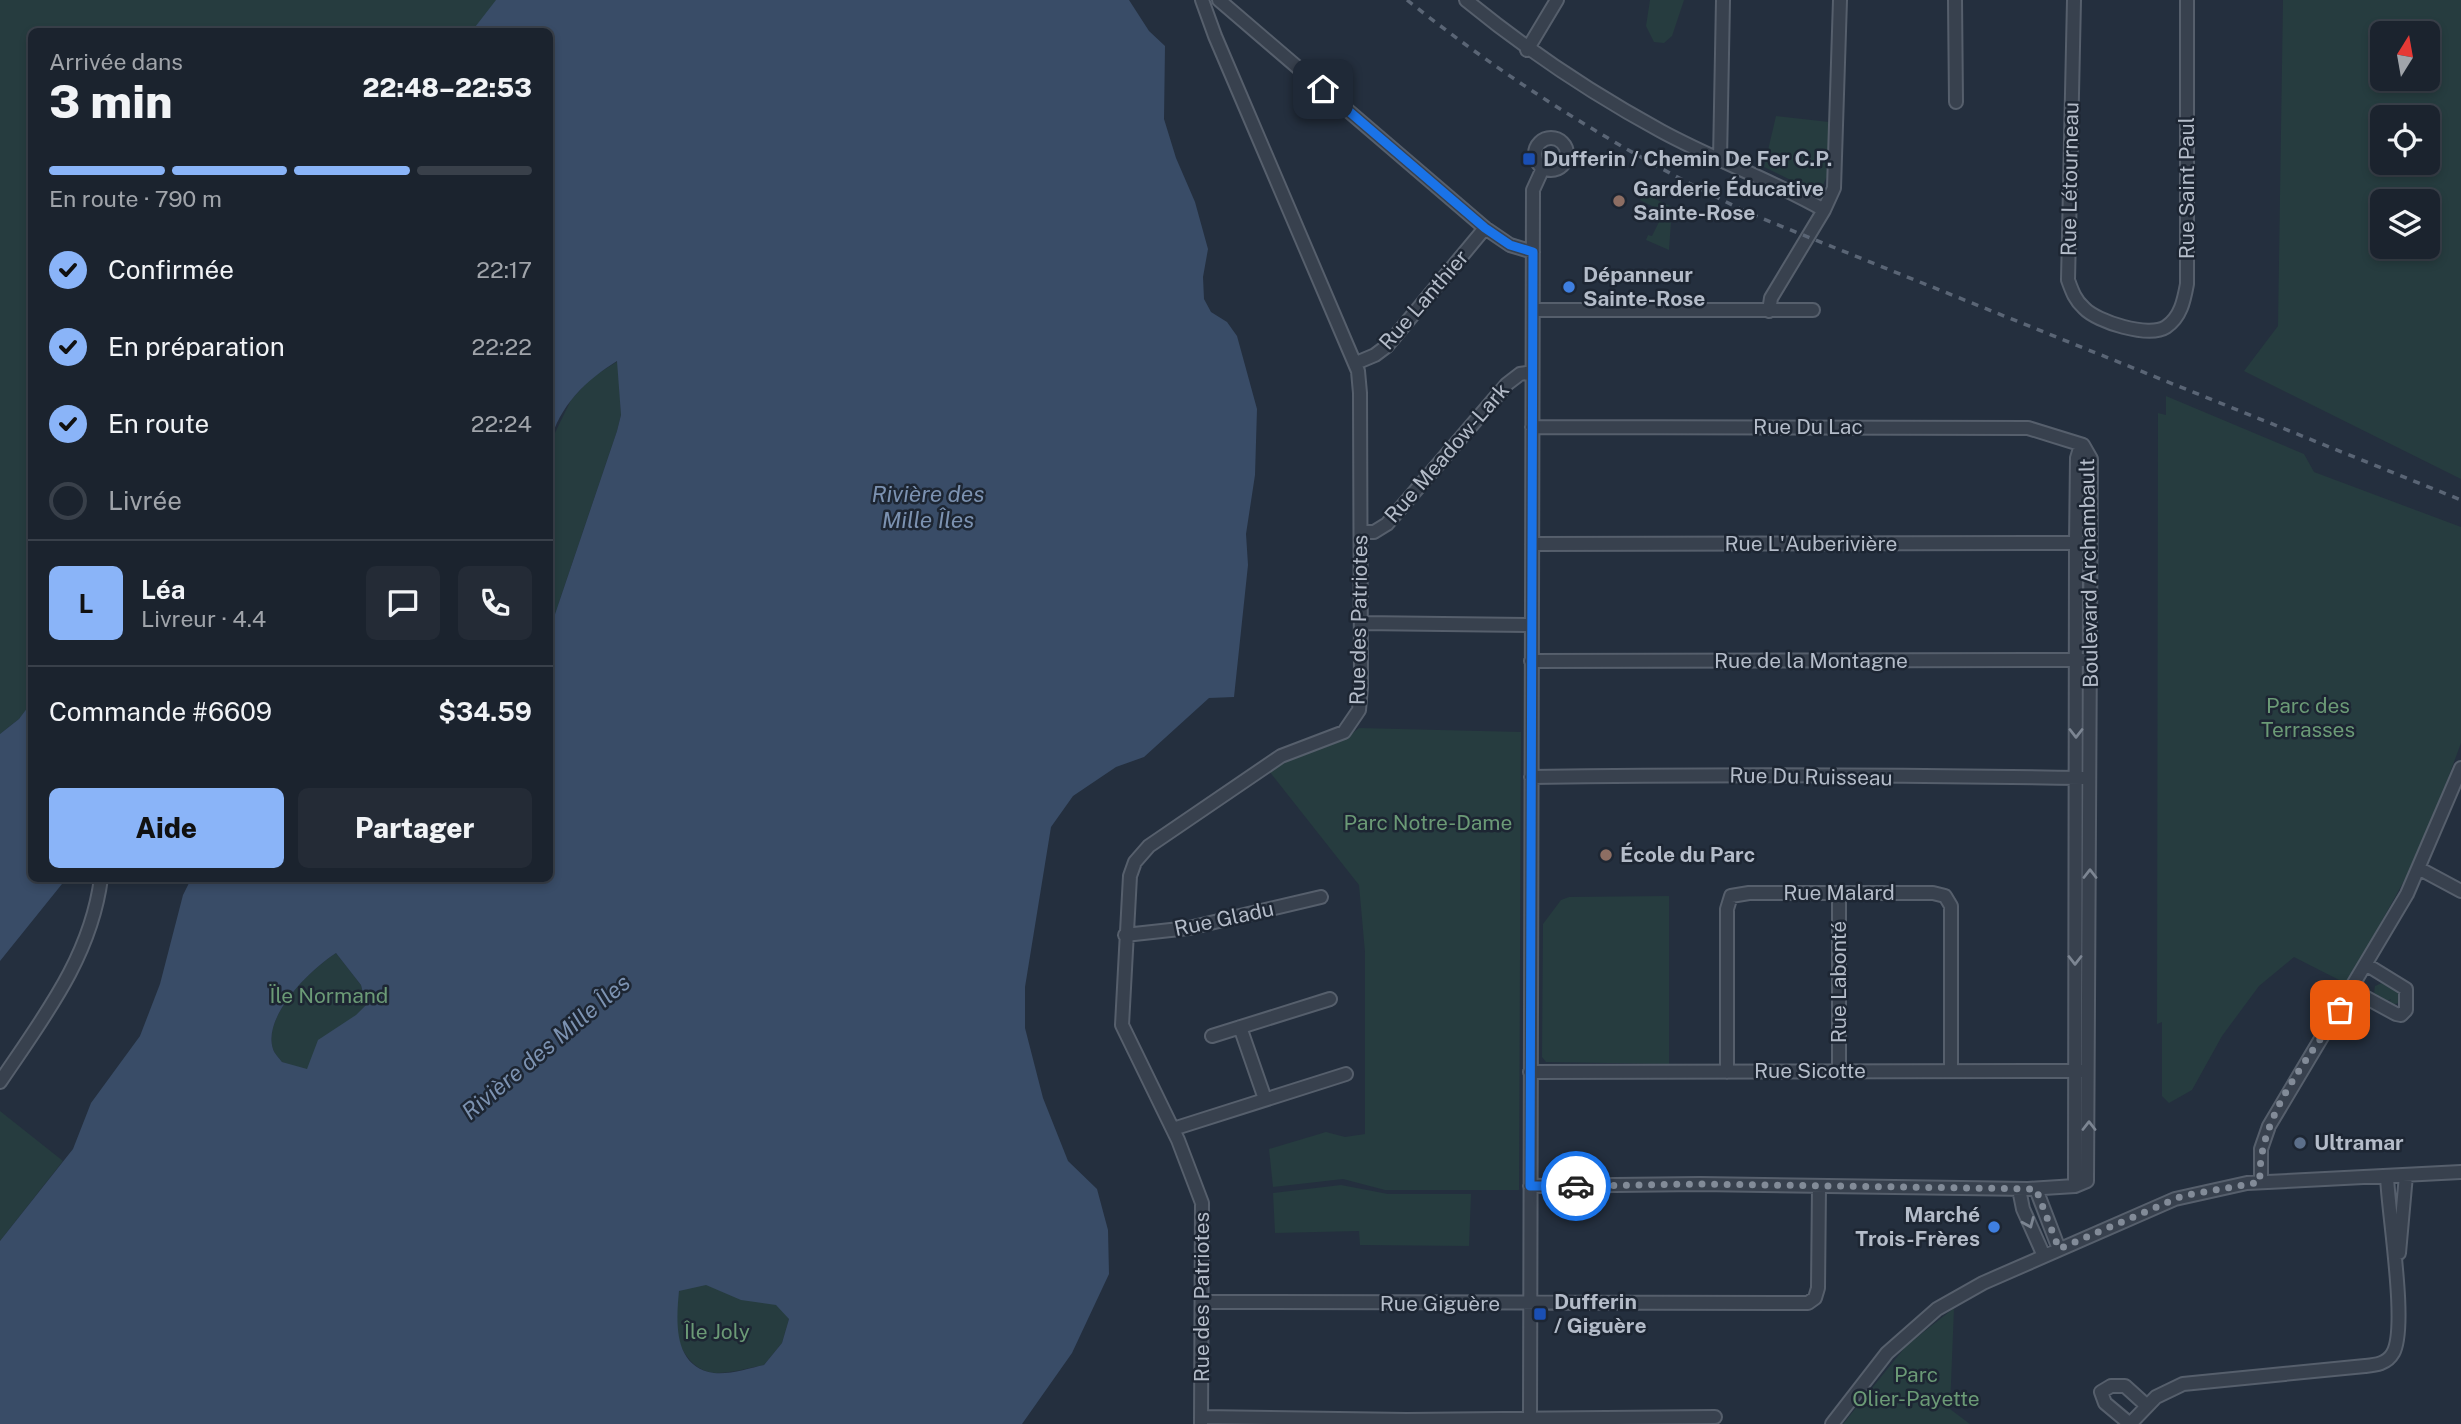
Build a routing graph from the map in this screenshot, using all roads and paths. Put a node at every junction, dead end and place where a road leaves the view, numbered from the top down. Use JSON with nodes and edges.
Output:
{"nodes":[{"id":1,"x":1202,"y":0,"type":"edge"},
{"id":2,"x":1219,"y":0,"type":"edge"},
{"id":3,"x":1466,"y":0,"type":"edge"},
{"id":4,"x":1557,"y":0,"type":"edge"},
{"id":5,"x":1723,"y":0,"type":"edge"},
{"id":6,"x":1840,"y":0,"type":"edge"},
{"id":7,"x":1955,"y":0,"type":"edge"},
{"id":8,"x":2074,"y":0,"type":"edge"},
{"id":9,"x":2187,"y":0,"type":"edge"},
{"id":10,"x":1527,"y":50,"type":"junction"},
{"id":11,"x":1956,"y":102,"type":"dead end"},
{"id":12,"x":1720,"y":160,"type":"junction"},
{"id":13,"x":1543,"y":168,"type":"dead end"},
{"id":14,"x":1824,"y":210,"type":"junction"},
{"id":15,"x":1485,"y":228,"type":"junction"},
{"id":16,"x":1533,"y":252,"type":"junction"},
{"id":17,"x":1533,"y":310,"type":"junction"},
{"id":18,"x":1813,"y":310,"type":"dead end"},
{"id":19,"x":1769,"y":311,"type":"junction"},
{"id":20,"x":2124,"y":327,"type":"joint"},
{"id":21,"x":1356,"y":363,"type":"junction"},
{"id":22,"x":1532,"y":372,"type":"junction"},
{"id":23,"x":1532,"y":427,"type":"junction"},
{"id":24,"x":2081,"y":445,"type":"junction"},
{"id":25,"x":1361,"y":532,"type":"junction"},
{"id":26,"x":2077,"y":543,"type":"junction"},
{"id":27,"x":2091,"y":543,"type":"junction"},
{"id":28,"x":1532,"y":544,"type":"junction"},
{"id":29,"x":1361,"y":623,"type":"junction"},
{"id":30,"x":1532,"y":625,"type":"junction"},
{"id":31,"x":2090,"y":659,"type":"junction"},
{"id":32,"x":2077,"y":660,"type":"junction"},
{"id":33,"x":1531,"y":661,"type":"junction"},
{"id":34,"x":2461,"y":768,"type":"edge"},
{"id":35,"x":1531,"y":777,"type":"junction"},
{"id":36,"x":2076,"y":778,"type":"junction"},
{"id":37,"x":2090,"y":778,"type":"junction"},
{"id":38,"x":2420,"y":869,"type":"junction"},
{"id":39,"x":100,"y":882,"type":"edge"},
{"id":40,"x":2461,"y":891,"type":"edge"},
{"id":41,"x":1839,"y":894,"type":"junction"},
{"id":42,"x":1321,"y":897,"type":"dead end"},
{"id":43,"x":2075,"y":908,"type":"junction"},
{"id":44,"x":2090,"y":908,"type":"junction"},
{"id":45,"x":1125,"y":935,"type":"junction"},
{"id":46,"x":2367,"y":965,"type":"junction"},
{"id":47,"x":2353,"y":990,"type":"junction"},
{"id":48,"x":1330,"y":999,"type":"dead end"},
{"id":49,"x":1241,"y":1027,"type":"junction"},
{"id":50,"x":1212,"y":1036,"type":"dead end"},
{"id":51,"x":1839,"y":1071,"type":"junction"},
{"id":52,"x":1951,"y":1071,"type":"junction"},
{"id":53,"x":2075,"y":1071,"type":"junction"},
{"id":54,"x":2089,"y":1071,"type":"junction"},
{"id":55,"x":1531,"y":1072,"type":"junction"},
{"id":56,"x":1727,"y":1072,"type":"junction"},
{"id":57,"x":1346,"y":1074,"type":"dead end"},
{"id":58,"x":0,"y":1082,"type":"edge"},
{"id":59,"x":1265,"y":1099,"type":"junction"},
{"id":60,"x":1173,"y":1129,"type":"junction"},
{"id":61,"x":2461,"y":1172,"type":"edge"},
{"id":62,"x":2406,"y":1175,"type":"junction"},
{"id":63,"x":2387,"y":1176,"type":"junction"},
{"id":64,"x":2260,"y":1182,"type":"junction"},
{"id":65,"x":1530,"y":1186,"type":"junction"},
{"id":66,"x":2075,"y":1186,"type":"junction"},
{"id":67,"x":1819,"y":1187,"type":"junction"},
{"id":68,"x":2019,"y":1189,"type":"junction"},
{"id":69,"x":2036,"y":1189,"type":"junction"},
{"id":70,"x":2059,"y":1249,"type":"junction"},
{"id":71,"x":2044,"y":1256,"type":"junction"},
{"id":72,"x":2397,"y":1268,"type":"junction"},
{"id":73,"x":1204,"y":1302,"type":"junction"},
{"id":74,"x":1530,"y":1304,"type":"junction"},
{"id":75,"x":2146,"y":1405,"type":"junction"},
{"id":76,"x":1715,"y":1418,"type":"dead end"},
{"id":77,"x":1201,"y":1421,"type":"edge"},
{"id":78,"x":1530,"y":1422,"type":"edge"},
{"id":79,"x":1832,"y":1424,"type":"edge"},
{"id":80,"x":2130,"y":1424,"type":"edge"}],
"edges":[{"from":1,"to":21,"type":"street","name":"Rue des Patriotes"},
{"from":2,"to":15,"type":"street"},
{"from":3,"to":10,"type":"street"},
{"from":4,"to":10,"type":"street"},
{"from":5,"to":12,"type":"street"},
{"from":6,"to":14,"type":"street"},
{"from":7,"to":11,"type":"street"},
{"from":8,"to":20,"type":"street","name":"Rue Létourneau"},
{"from":9,"to":20,"type":"street","name":"Rue Saint Paul"},
{"from":10,"to":12,"type":"street"},
{"from":12,"to":14,"type":"street"},
{"from":13,"to":16,"type":"street"},
{"from":14,"to":19,"type":"street"},
{"from":15,"to":16,"type":"street"},
{"from":15,"to":21,"type":"street","name":"Rue Lanthier"},
{"from":16,"to":17,"type":"street"},
{"from":17,"to":19,"type":"street"},
{"from":17,"to":22,"type":"street"},
{"from":18,"to":19,"type":"street"},
{"from":21,"to":25,"type":"street","name":"Rue des Patriotes"},
{"from":22,"to":23,"type":"street"},
{"from":22,"to":25,"type":"street","name":"Rue Meadow-Lark"},
{"from":23,"to":24,"type":"street","name":"Rue Du Lac"},
{"from":23,"to":28,"type":"street"},
{"from":24,"to":26,"type":"street","name":"Boulevard Archambault"},
{"from":24,"to":27,"type":"street","name":"Boulevard Archambault"},
{"from":25,"to":29,"type":"street","name":"Rue des Patriotes"},
{"from":26,"to":27,"type":"street","name":"Rue L'Auberivière"},
{"from":26,"to":28,"type":"street","name":"Rue L'Auberivière"},
{"from":26,"to":32,"type":"street","name":"Boulevard Archambault"},
{"from":27,"to":31,"type":"street","name":"Boulevard Archambault"},
{"from":28,"to":30,"type":"street"},
{"from":29,"to":30,"type":"street"},
{"from":29,"to":45,"type":"street","name":"Rue des Patriotes"},
{"from":30,"to":33,"type":"street"},
{"from":31,"to":32,"type":"street","name":"Rue de la Montagne"},
{"from":31,"to":37,"type":"street","name":"Boulevard Archambault"},
{"from":32,"to":33,"type":"street","name":"Rue de la Montagne"},
{"from":32,"to":36,"type":"street","name":"Boulevard Archambault","one_way":true},
{"from":33,"to":35,"type":"street"},
{"from":34,"to":38,"type":"street"},
{"from":35,"to":36,"type":"street","name":"Rue Du Ruisseau"},
{"from":35,"to":55,"type":"street"},
{"from":36,"to":37,"type":"street","name":"Rue Du Ruisseau"},
{"from":36,"to":43,"type":"street","name":"Boulevard Archambault"},
{"from":44,"to":37,"type":"street","name":"Boulevard Archambault","one_way":true},
{"from":38,"to":40,"type":"street"},
{"from":38,"to":46,"type":"street"},
{"from":39,"to":58,"type":"street"},
{"from":41,"to":51,"type":"street","name":"Rue Labonté"},
{"from":41,"to":52,"type":"street","name":"Rue Malard"},
{"from":41,"to":56,"type":"street","name":"Rue Malard"},
{"from":42,"to":45,"type":"street","name":"Rue Gladu"},
{"from":43,"to":44,"type":"street"},
{"from":43,"to":53,"type":"street","name":"Boulevard Archambault","one_way":true},
{"from":44,"to":54,"type":"street","name":"Boulevard Archambault"},
{"from":45,"to":60,"type":"street","name":"Rue des Patriotes"},
{"from":46,"to":47,"type":"street"},
{"from":46,"to":47,"type":"street"},
{"from":47,"to":64,"type":"street"},
{"from":48,"to":49,"type":"street"},
{"from":49,"to":50,"type":"street"},
{"from":49,"to":59,"type":"street"},
{"from":51,"to":52,"type":"street","name":"Rue Sicotte"},
{"from":51,"to":56,"type":"street","name":"Rue Sicotte"},
{"from":52,"to":53,"type":"street","name":"Rue Sicotte"},
{"from":53,"to":54,"type":"street","name":"Rue Sicotte"},
{"from":53,"to":66,"type":"street","name":"Boulevard Archambault"},
{"from":66,"to":54,"type":"street","name":"Boulevard Archambault","one_way":true},
{"from":55,"to":56,"type":"street","name":"Rue Sicotte"},
{"from":55,"to":65,"type":"street"},
{"from":57,"to":59,"type":"street"},
{"from":59,"to":60,"type":"street"},
{"from":60,"to":73,"type":"street","name":"Rue des Patriotes"},
{"from":61,"to":62,"type":"street"},
{"from":62,"to":63,"type":"street"},
{"from":62,"to":72,"type":"street"},
{"from":63,"to":64,"type":"street"},
{"from":63,"to":72,"type":"street"},
{"from":64,"to":70,"type":"street"},
{"from":65,"to":67,"type":"street"},
{"from":65,"to":74,"type":"street"},
{"from":66,"to":69,"type":"street"},
{"from":67,"to":68,"type":"street"},
{"from":67,"to":74,"type":"street","name":"Rue Giguère"},
{"from":68,"to":69,"type":"street"},
{"from":68,"to":71,"type":"street","one_way":true},
{"from":69,"to":70,"type":"street"},
{"from":70,"to":71,"type":"street"},
{"from":71,"to":79,"type":"street"},
{"from":72,"to":75,"type":"street"},
{"from":73,"to":74,"type":"street","name":"Rue Giguère"},
{"from":73,"to":77,"type":"street","name":"Rue des Patriotes"},
{"from":74,"to":78,"type":"street"},
{"from":75,"to":80,"type":"street"},
{"from":75,"to":80,"type":"street"},
{"from":76,"to":78,"type":"street"},
{"from":77,"to":78,"type":"street"}]}
